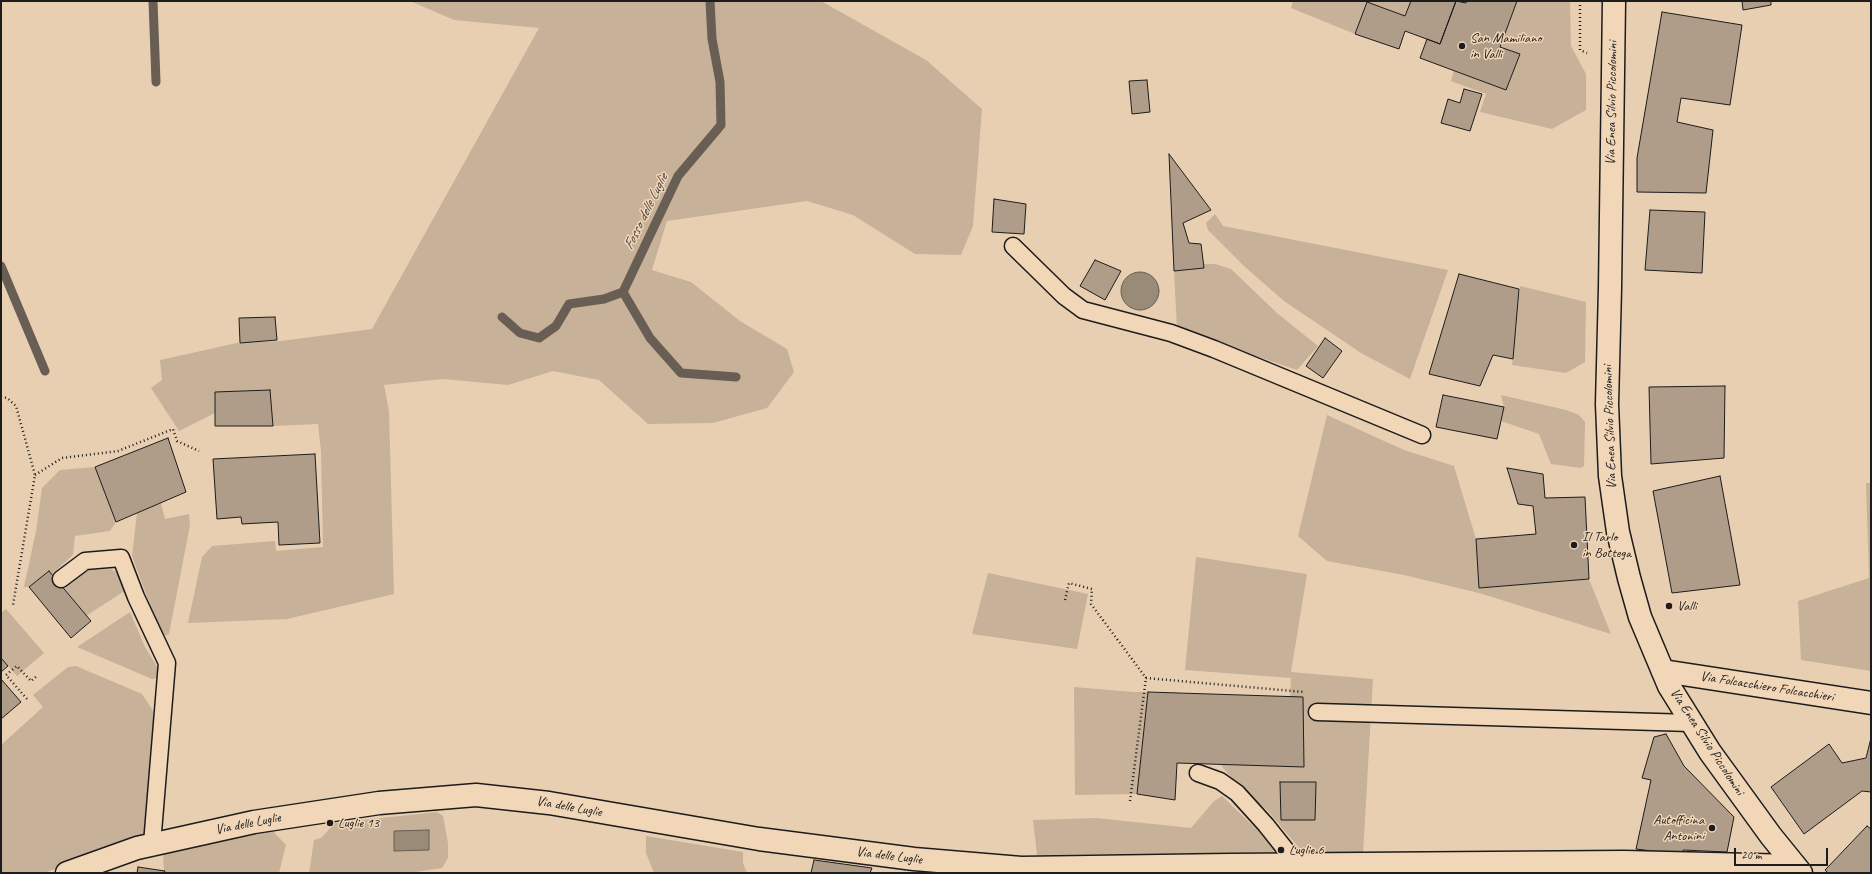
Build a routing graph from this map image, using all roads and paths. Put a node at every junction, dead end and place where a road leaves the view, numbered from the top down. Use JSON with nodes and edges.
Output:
{"nodes":[{"id":1,"x":1580,"y":1,"type":"edge"},
{"id":2,"x":1614,"y":1,"type":"edge"},
{"id":3,"x":1580,"y":50,"type":"dead end"},
{"id":4,"x":1013,"y":246,"type":"dead end"},
{"id":5,"x":1,"y":398,"type":"edge"},
{"id":6,"x":1422,"y":435,"type":"dead end"},
{"id":7,"x":199,"y":451,"type":"dead end"},
{"id":8,"x":35,"y":475,"type":"junction"},
{"id":9,"x":61,"y":579,"type":"dead end"},
{"id":10,"x":1065,"y":600,"type":"dead end"},
{"id":11,"x":13,"y":605,"type":"dead end"},
{"id":12,"x":1663,"y":671,"type":"junction"},
{"id":13,"x":38,"y":675,"type":"dead end"},
{"id":14,"x":1146,"y":678,"type":"junction"},
{"id":15,"x":27,"y":698,"type":"dead end"},
{"id":16,"x":1871,"y":703,"type":"edge"},
{"id":17,"x":1317,"y":712,"type":"joint"},
{"id":18,"x":1691,"y":723,"type":"junction"},
{"id":19,"x":1198,"y":772,"type":"dead end"},
{"id":20,"x":1130,"y":801,"type":"dead end"},
{"id":21,"x":152,"y":844,"type":"junction"},
{"id":22,"x":1297,"y":864,"type":"junction"},
{"id":23,"x":1798,"y":870,"type":"edge"},
{"id":24,"x":1043,"y":871,"type":"edge"},
{"id":25,"x":67,"y":873,"type":"edge"}],
"edges":[{"from":1,"to":3,"type":"path"},
{"from":2,"to":12,"type":"street","name":"Via Enea Silvio Piccolomini"},
{"from":4,"to":6,"type":"lane"},
{"from":5,"to":8,"type":"path"},
{"from":7,"to":8,"type":"path"},
{"from":8,"to":11,"type":"path"},
{"from":9,"to":21,"type":"lane"},
{"from":10,"to":14,"type":"path"},
{"from":12,"to":16,"type":"street","name":"Via Folcacchiero Folcacchieri"},
{"from":12,"to":18,"type":"street","name":"Via Enea Silvio Piccolomini"},
{"from":13,"to":15,"type":"path"},
{"from":14,"to":17,"type":"path"},
{"from":14,"to":20,"type":"path"},
{"from":17,"to":18,"type":"lane"},
{"from":18,"to":23,"type":"street","name":"Via Enea Silvio Piccolomini"},
{"from":19,"to":22,"type":"lane"},
{"from":21,"to":24,"type":"street","name":"Via delle Luglie"},
{"from":21,"to":25,"type":"street","name":"Via delle Luglie"},
{"from":22,"to":23,"type":"street","name":"Via delle Luglie"},
{"from":22,"to":24,"type":"street","name":"Via delle Luglie"}]}
